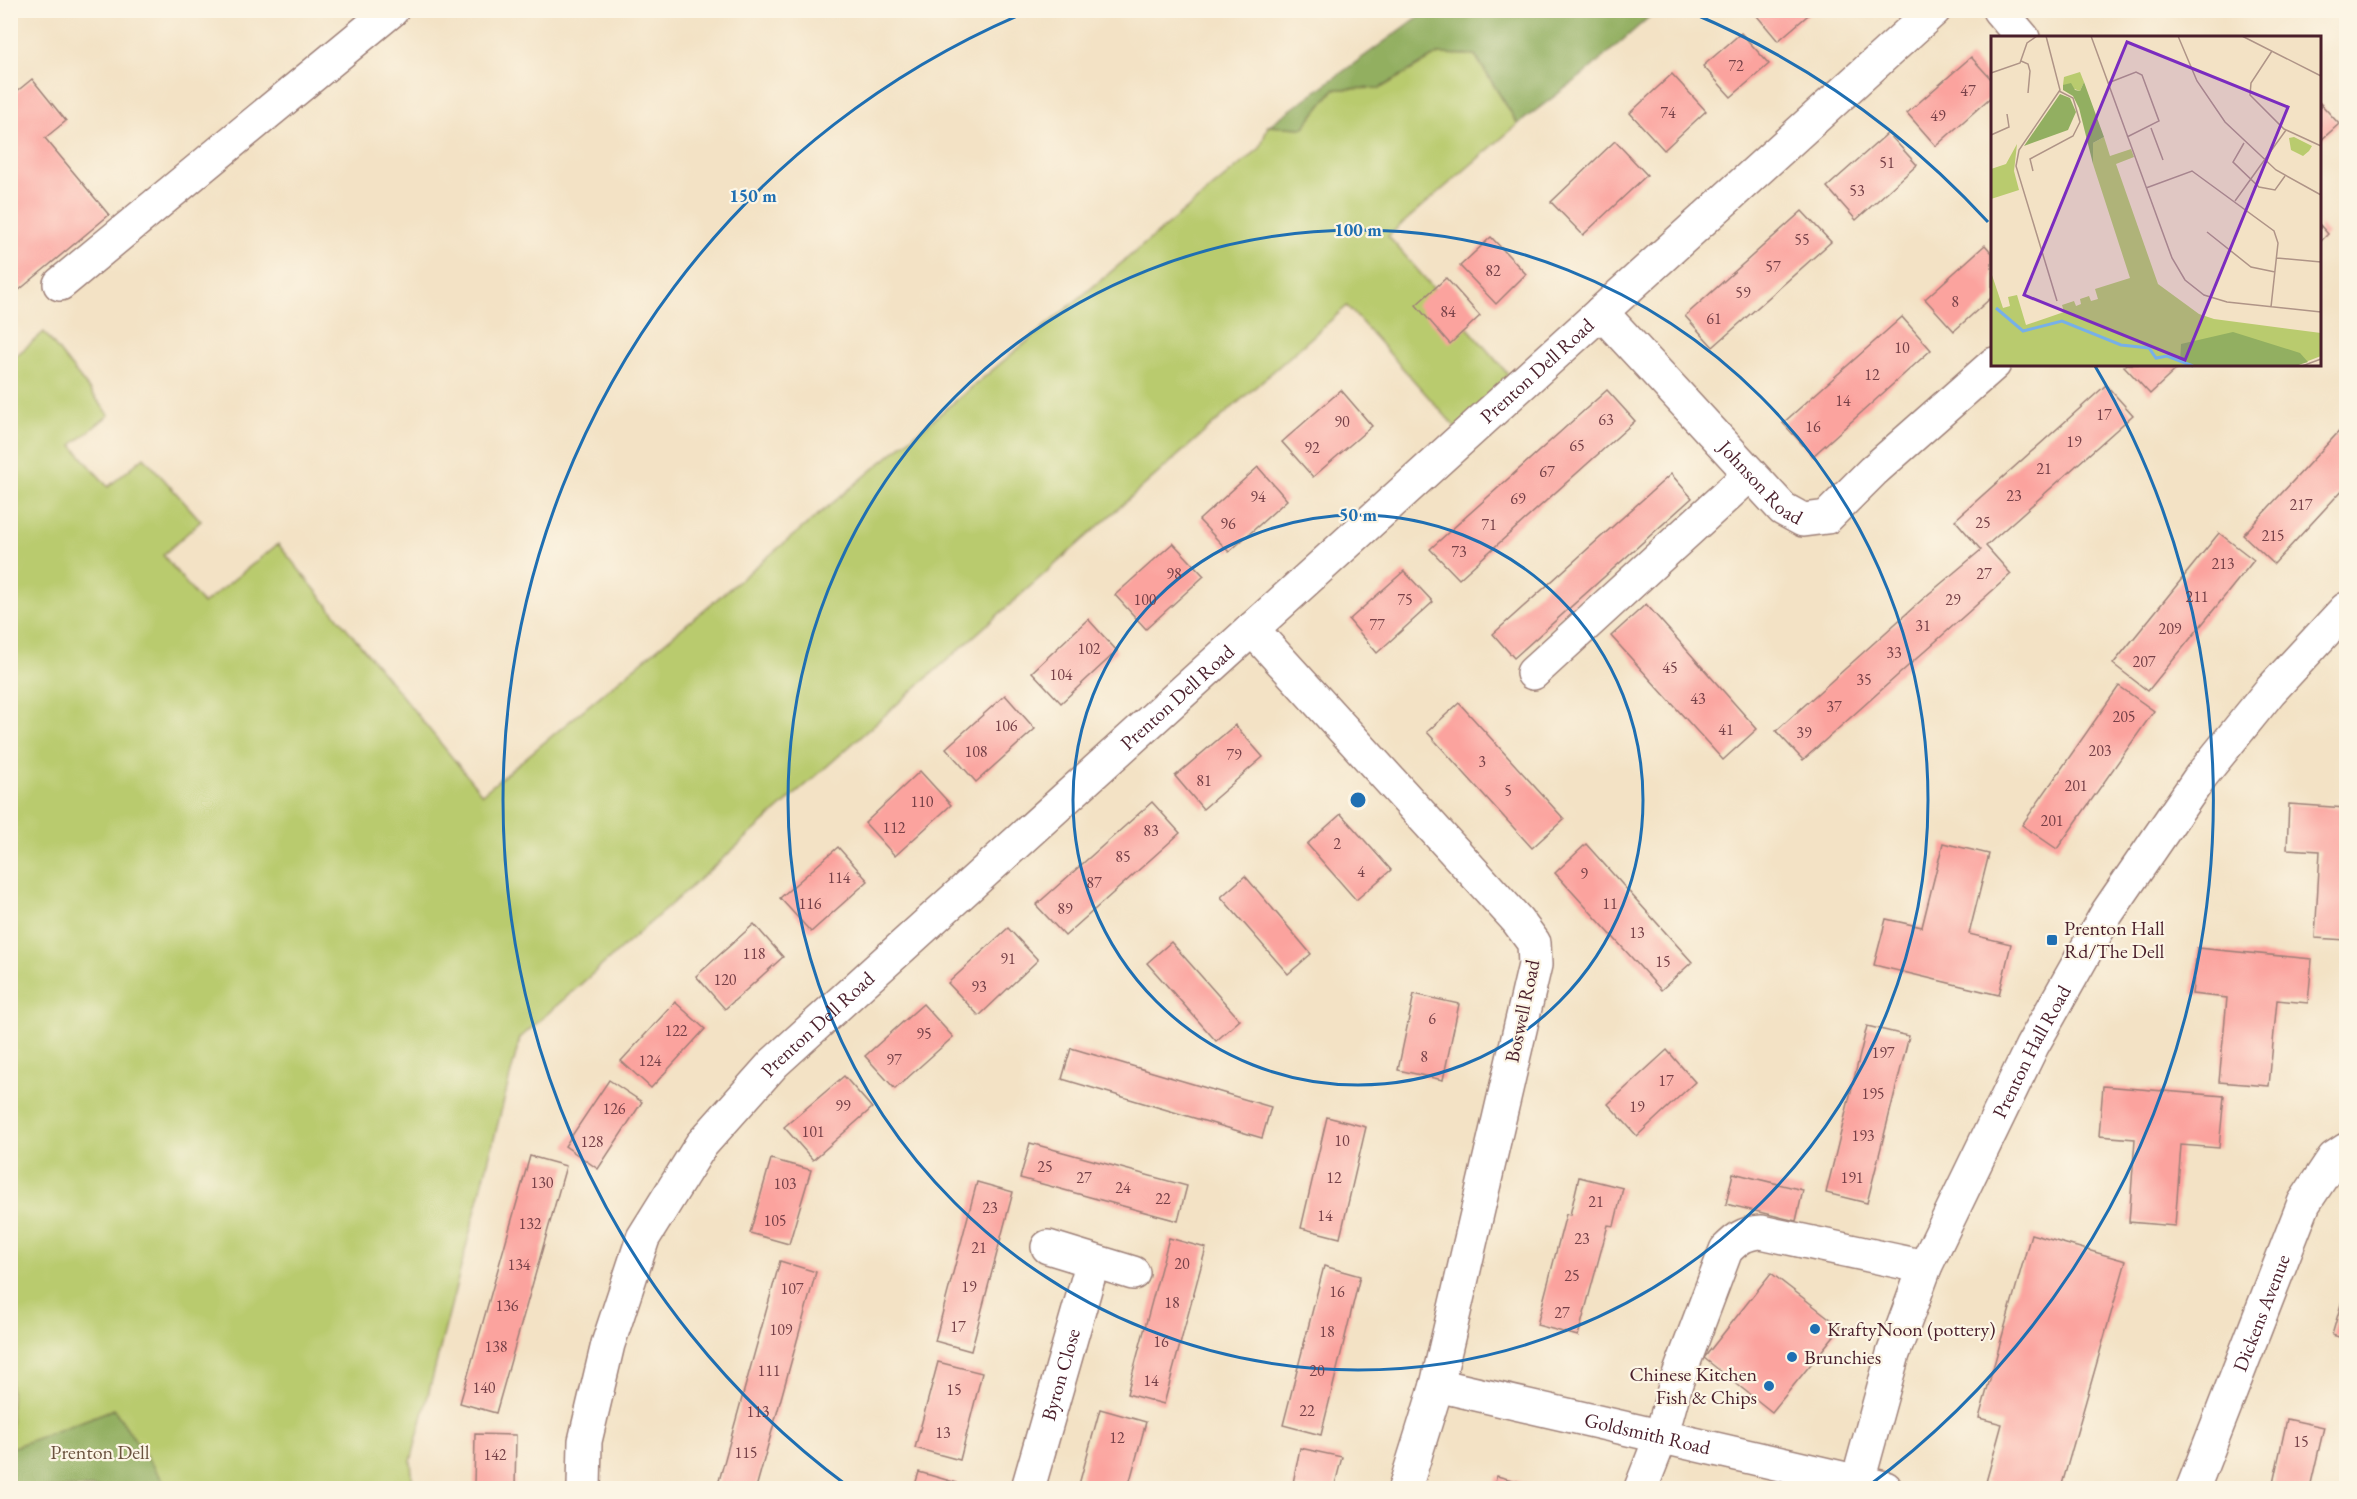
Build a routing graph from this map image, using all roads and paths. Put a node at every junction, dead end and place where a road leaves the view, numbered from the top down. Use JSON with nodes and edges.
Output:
{"nodes":[{"id":1,"x":392,"y":10,"type":"edge"},
{"id":2,"x":1934,"y":10,"type":"edge"},
{"id":3,"x":1998,"y":10,"type":"edge"},
{"id":4,"x":2021,"y":36,"type":"edge"},
{"id":5,"x":60,"y":284,"type":"dead end"},
{"id":6,"x":1601,"y":312,"type":"junction"},
{"id":7,"x":1992,"y":366,"type":"edge"},
{"id":8,"x":1750,"y":474,"type":"junction"},
{"id":9,"x":2346,"y":609,"type":"edge"},
{"id":10,"x":1252,"y":629,"type":"junction"},
{"id":11,"x":1533,"y":673,"type":"dead end"},
{"id":12,"x":2346,"y":1150,"type":"edge"},
{"id":13,"x":1048,"y":1247,"type":"dead end"},
{"id":14,"x":1093,"y":1261,"type":"junction"},
{"id":15,"x":1925,"y":1267,"type":"junction"},
{"id":16,"x":1133,"y":1273,"type":"dead end"},
{"id":17,"x":1437,"y":1385,"type":"junction"},
{"id":18,"x":1661,"y":1437,"type":"junction"},
{"id":19,"x":1866,"y":1486,"type":"edge"},
{"id":20,"x":584,"y":1488,"type":"edge"},
{"id":21,"x":1028,"y":1488,"type":"edge"},
{"id":22,"x":1405,"y":1488,"type":"edge"},
{"id":23,"x":1641,"y":1488,"type":"edge"},
{"id":24,"x":2193,"y":1488,"type":"edge"}],
"edges":[{"from":1,"to":5,"type":"street"},
{"from":2,"to":6,"type":"street","name":"Prenton Dell Road"},
{"from":3,"to":4,"type":"street"},
{"from":6,"to":8,"type":"street","name":"Johnson Road"},
{"from":6,"to":10,"type":"street","name":"Prenton Dell Road"},
{"from":7,"to":8,"type":"street","name":"Johnson Road"},
{"from":8,"to":11,"type":"street"},
{"from":9,"to":15,"type":"street","name":"Prenton Hall Road"},
{"from":10,"to":17,"type":"street","name":"Boswell Road"},
{"from":10,"to":20,"type":"street","name":"Prenton Dell Road"},
{"from":12,"to":24,"type":"street","name":"Dickens Avenue"},
{"from":13,"to":14,"type":"street"},
{"from":14,"to":16,"type":"street"},
{"from":14,"to":21,"type":"street","name":"Byron Close"},
{"from":15,"to":18,"type":"street"},
{"from":15,"to":19,"type":"street","name":"Prenton Hall Road"},
{"from":17,"to":18,"type":"street","name":"Goldsmith Road"},
{"from":17,"to":22,"type":"street","name":"Boswell Road"},
{"from":18,"to":19,"type":"street","name":"Goldsmith Road"},
{"from":18,"to":23,"type":"street"}]}
